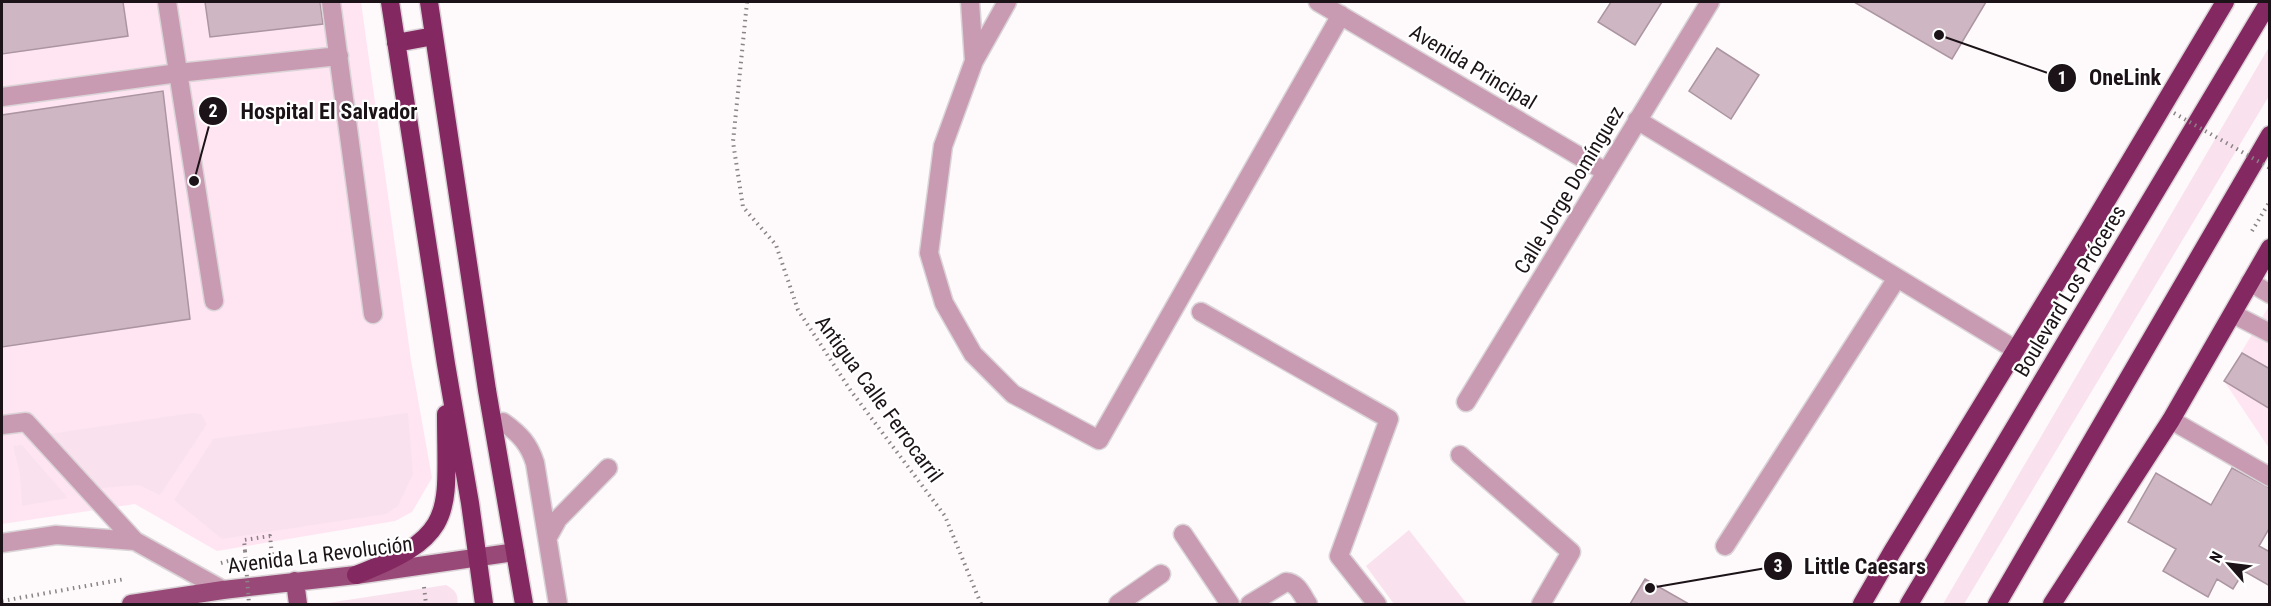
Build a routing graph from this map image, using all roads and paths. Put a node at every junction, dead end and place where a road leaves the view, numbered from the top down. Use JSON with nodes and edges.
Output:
{"nodes":[{"id":1,"x":167,"y":2,"type":"edge"},
{"id":2,"x":331,"y":2,"type":"edge"},
{"id":3,"x":390,"y":2,"type":"edge"},
{"id":4,"x":429,"y":2,"type":"edge"},
{"id":5,"x":747,"y":2,"type":"edge"},
{"id":6,"x":970,"y":2,"type":"edge"},
{"id":7,"x":1007,"y":2,"type":"edge"},
{"id":8,"x":1318,"y":2,"type":"edge"},
{"id":9,"x":1710,"y":2,"type":"edge"},
{"id":10,"x":2225,"y":2,"type":"edge"},
{"id":11,"x":2269,"y":2,"type":"edge"},
{"id":12,"x":1341,"y":15,"type":"junction"},
{"id":13,"x":434,"y":36,"type":"junction"},
{"id":14,"x":396,"y":43,"type":"junction"},
{"id":15,"x":339,"y":56,"type":"junction"},
{"id":16,"x":974,"y":61,"type":"junction"},
{"id":17,"x":178,"y":73,"type":"junction"},
{"id":18,"x":2,"y":97,"type":"edge"},
{"id":19,"x":2174,"y":113,"type":"dead end"},
{"id":20,"x":1638,"y":120,"type":"junction"},
{"id":21,"x":2270,"y":135,"type":"edge"},
{"id":22,"x":2270,"y":168,"type":"edge"},
{"id":23,"x":1606,"y":172,"type":"junction"},
{"id":24,"x":2270,"y":201,"type":"edge"},
{"id":25,"x":2264,"y":243,"type":"edge"},
{"id":26,"x":1898,"y":278,"type":"junction"},
{"id":27,"x":2250,"y":282,"type":"junction"},
{"id":28,"x":2270,"y":294,"type":"edge"},
{"id":29,"x":214,"y":301,"type":"dead end"},
{"id":30,"x":1202,"y":312,"type":"dead end"},
{"id":31,"x":373,"y":314,"type":"dead end"},
{"id":32,"x":2234,"y":314,"type":"junction"},
{"id":33,"x":2270,"y":333,"type":"edge"},
{"id":34,"x":2016,"y":350,"type":"junction"},
{"id":35,"x":446,"y":364,"type":"junction"},
{"id":36,"x":488,"y":390,"type":"junction"},
{"id":37,"x":1466,"y":402,"type":"dead end"},
{"id":38,"x":2171,"y":420,"type":"junction"},
{"id":39,"x":503,"y":422,"type":"junction"},
{"id":40,"x":2,"y":425,"type":"edge"},
{"id":41,"x":1460,"y":455,"type":"dead end"},
{"id":42,"x":608,"y":468,"type":"dead end"},
{"id":43,"x":2270,"y":477,"type":"edge"},
{"id":44,"x":1183,"y":534,"type":"dead end"},
{"id":45,"x":548,"y":537,"type":"junction"},
{"id":46,"x":135,"y":541,"type":"junction"},
{"id":47,"x":2,"y":543,"type":"edge"},
{"id":48,"x":1725,"y":546,"type":"dead end"},
{"id":49,"x":514,"y":552,"type":"junction"},
{"id":50,"x":272,"y":555,"type":"dead end"},
{"id":51,"x":477,"y":557,"type":"junction"},
{"id":52,"x":1161,"y":574,"type":"dead end"},
{"id":53,"x":356,"y":575,"type":"junction"},
{"id":54,"x":130,"y":579,"type":"dead end"},
{"id":55,"x":295,"y":581,"type":"junction"},
{"id":56,"x":223,"y":590,"type":"junction"},
{"id":57,"x":2,"y":601,"type":"edge"},
{"id":58,"x":131,"y":604,"type":"edge"},
{"id":59,"x":249,"y":604,"type":"edge"},
{"id":60,"x":298,"y":604,"type":"edge"},
{"id":61,"x":484,"y":604,"type":"edge"},
{"id":62,"x":524,"y":604,"type":"edge"},
{"id":63,"x":536,"y":604,"type":"edge"},
{"id":64,"x":558,"y":604,"type":"edge"},
{"id":65,"x":981,"y":604,"type":"edge"},
{"id":66,"x":1118,"y":604,"type":"edge"},
{"id":67,"x":1230,"y":604,"type":"edge"},
{"id":68,"x":1250,"y":604,"type":"edge"},
{"id":69,"x":1308,"y":604,"type":"edge"},
{"id":70,"x":1377,"y":604,"type":"edge"},
{"id":71,"x":1540,"y":604,"type":"edge"},
{"id":72,"x":1862,"y":604,"type":"edge"},
{"id":73,"x":1909,"y":604,"type":"edge"},
{"id":74,"x":1997,"y":604,"type":"edge"},
{"id":75,"x":2052,"y":604,"type":"edge"}],
"edges":[{"from":1,"to":17,"type":"street"},
{"from":2,"to":15,"type":"street"},
{"from":3,"to":14,"type":"highway"},
{"from":4,"to":13,"type":"highway"},
{"from":5,"to":65,"type":"path","name":"Antigua Calle Ferrocarril"},
{"from":6,"to":16,"type":"street"},
{"from":7,"to":16,"type":"street"},
{"from":8,"to":12,"type":"street","name":"Avenida Principal"},
{"from":9,"to":20,"type":"street","name":"Calle Jorge Domínguez"},
{"from":10,"to":34,"type":"highway"},
{"from":11,"to":73,"type":"highway","name":"Boulevard Los Próceres"},
{"from":12,"to":16,"type":"street"},
{"from":12,"to":23,"type":"street","name":"Avenida Principal"},
{"from":13,"to":14,"type":"highway"},
{"from":13,"to":36,"type":"highway"},
{"from":14,"to":35,"type":"highway"},
{"from":15,"to":17,"type":"street"},
{"from":15,"to":31,"type":"street"},
{"from":17,"to":18,"type":"street"},
{"from":17,"to":29,"type":"street"},
{"from":19,"to":22,"type":"path","bridge":true},
{"from":20,"to":23,"type":"street","name":"Calle Jorge Domínguez"},
{"from":20,"to":26,"type":"street"},
{"from":21,"to":74,"type":"highway"},
{"from":23,"to":37,"type":"street","name":"Calle Jorge Domínguez"},
{"from":24,"to":25,"type":"path"},
{"from":25,"to":27,"type":"highway"},
{"from":26,"to":34,"type":"street"},
{"from":26,"to":48,"type":"street"},
{"from":27,"to":28,"type":"street"},
{"from":27,"to":32,"type":"highway"},
{"from":30,"to":70,"type":"street"},
{"from":32,"to":33,"type":"street"},
{"from":32,"to":38,"type":"highway"},
{"from":34,"to":72,"type":"highway"},
{"from":35,"to":51,"type":"highway"},
{"from":35,"to":53,"type":"highway"},
{"from":36,"to":39,"type":"highway"},
{"from":36,"to":49,"type":"highway"},
{"from":38,"to":43,"type":"street"},
{"from":38,"to":75,"type":"highway"},
{"from":39,"to":45,"type":"street"},
{"from":39,"to":63,"type":"highway"},
{"from":40,"to":46,"type":"street"},
{"from":41,"to":71,"type":"street"},
{"from":42,"to":45,"type":"street"},
{"from":44,"to":67,"type":"street"},
{"from":45,"to":64,"type":"street"},
{"from":46,"to":47,"type":"street"},
{"from":46,"to":56,"type":"street"},
{"from":49,"to":51,"type":"main road","name":"Avenida La Revolución"},
{"from":49,"to":62,"type":"highway"},
{"from":50,"to":59,"type":"path","bridge":true},
{"from":51,"to":53,"type":"main road","name":"Avenida La Revolución"},
{"from":51,"to":61,"type":"highway"},
{"from":52,"to":66,"type":"street"},
{"from":53,"to":55,"type":"main road","name":"Avenida La Revolución"},
{"from":54,"to":57,"type":"path"},
{"from":55,"to":56,"type":"main road","name":"Avenida La Revolución"},
{"from":55,"to":60,"type":"main road"},
{"from":56,"to":58,"type":"main road","name":"Avenida La Revolución"},
{"from":68,"to":69,"type":"street"}]}
